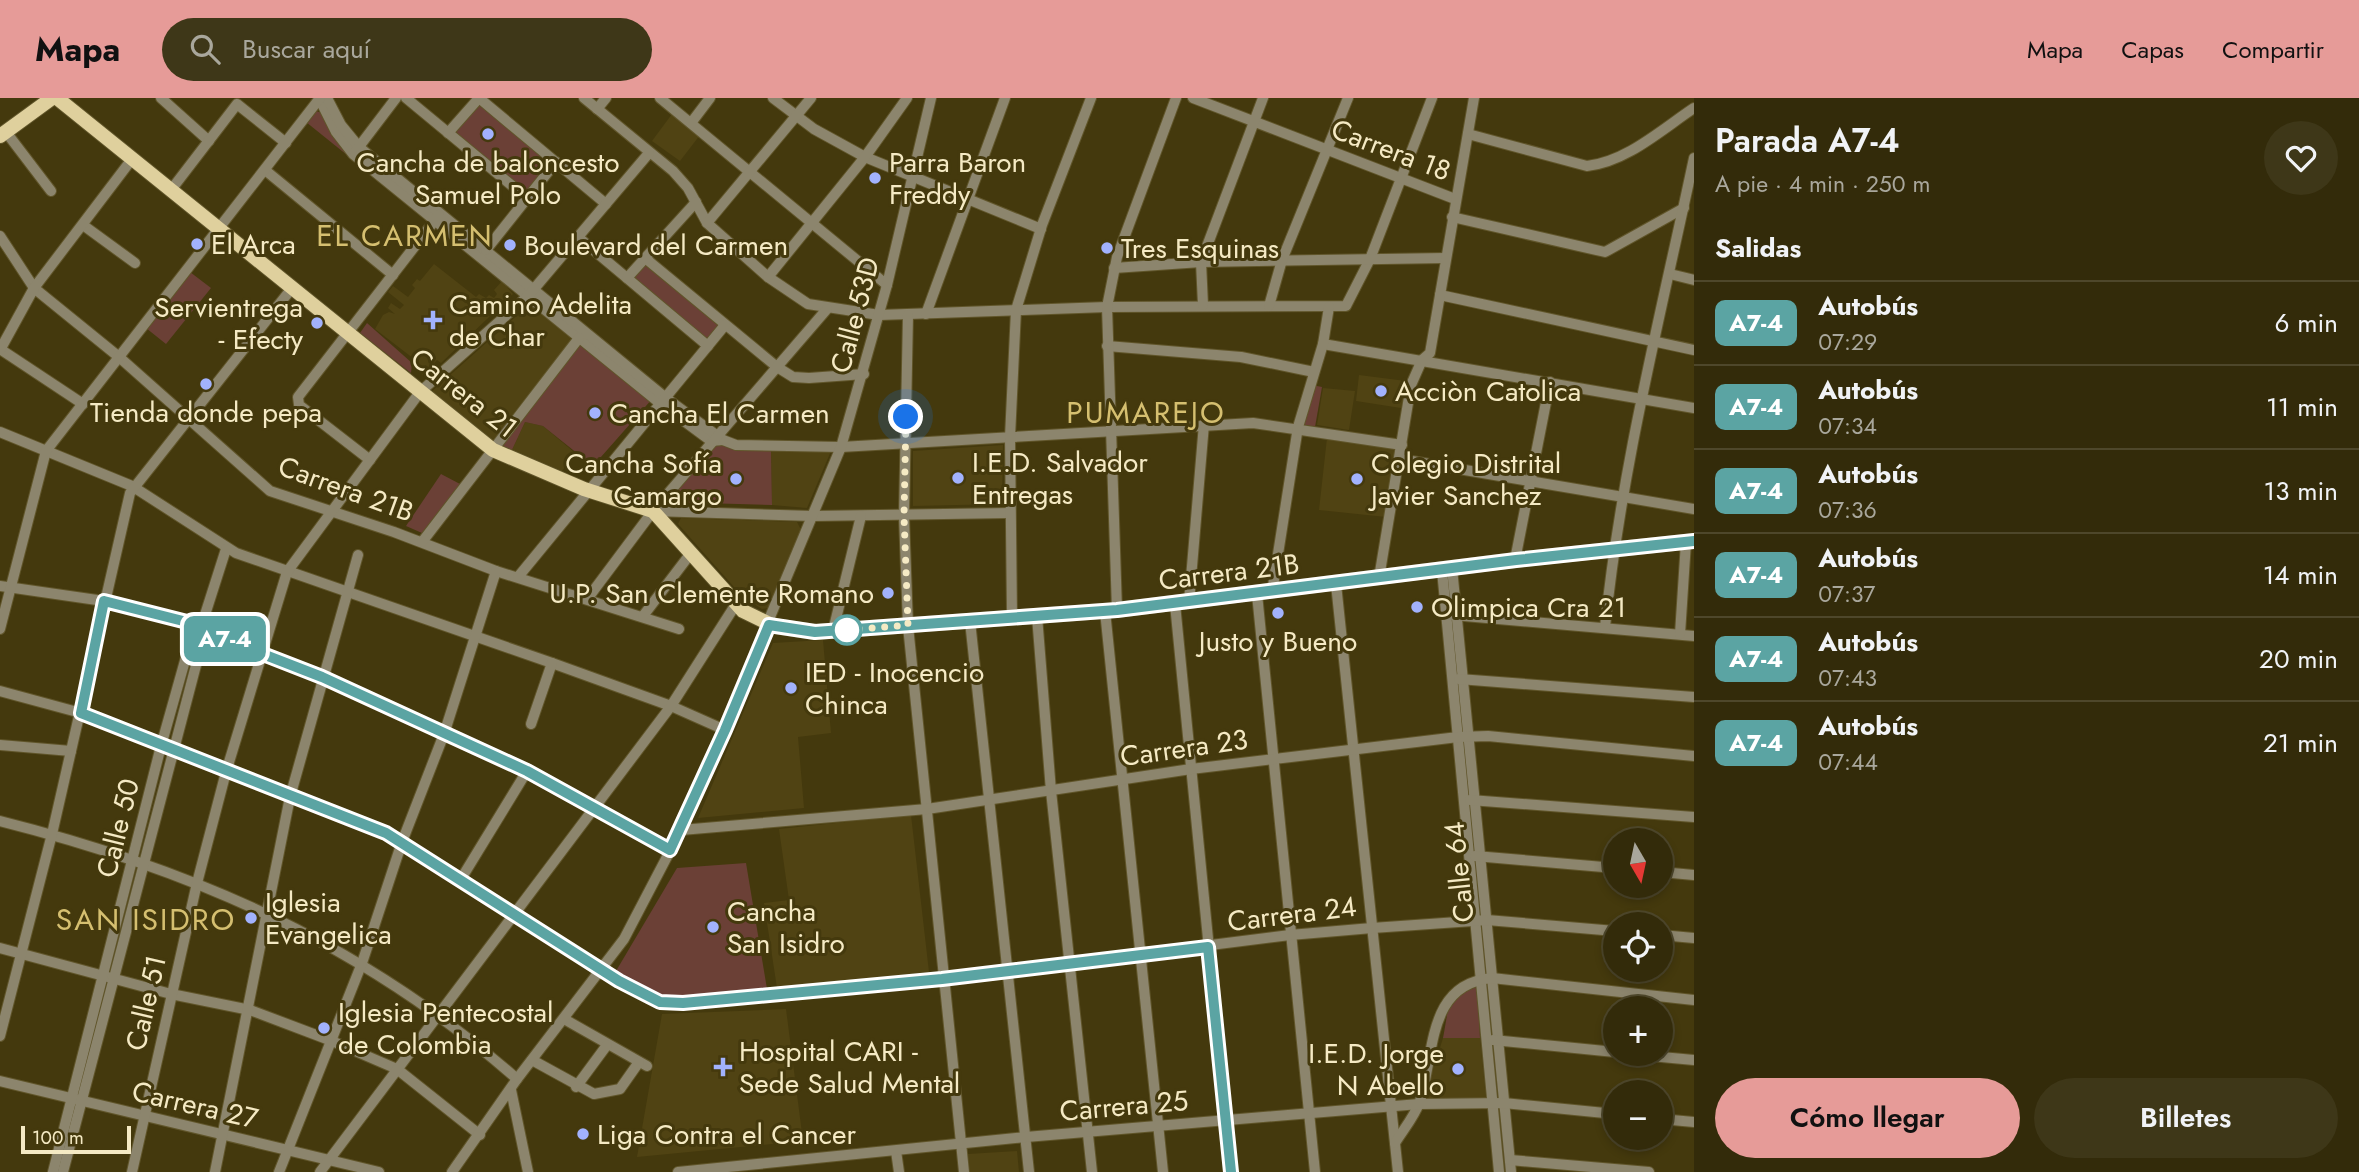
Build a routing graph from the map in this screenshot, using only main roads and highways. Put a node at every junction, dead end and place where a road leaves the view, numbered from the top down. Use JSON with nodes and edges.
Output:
{"nodes":[{"id":1,"x":38,"y":98,"type":"edge"},
{"id":2,"x":54,"y":98,"type":"edge"},
{"id":3,"x":2,"y":131,"type":"edge"},
{"id":4,"x":1690,"y":542,"type":"edge"},
{"id":5,"x":769,"y":625,"type":"joint"}],
"edges":[{"from":1,"to":3,"type":"main road"},
{"from":2,"to":3,"type":"main road"},
{"from":2,"to":5,"type":"main road","name":"Carrera 21"},
{"from":4,"to":5,"type":"main road","name":"Carrera 21B"}]}
